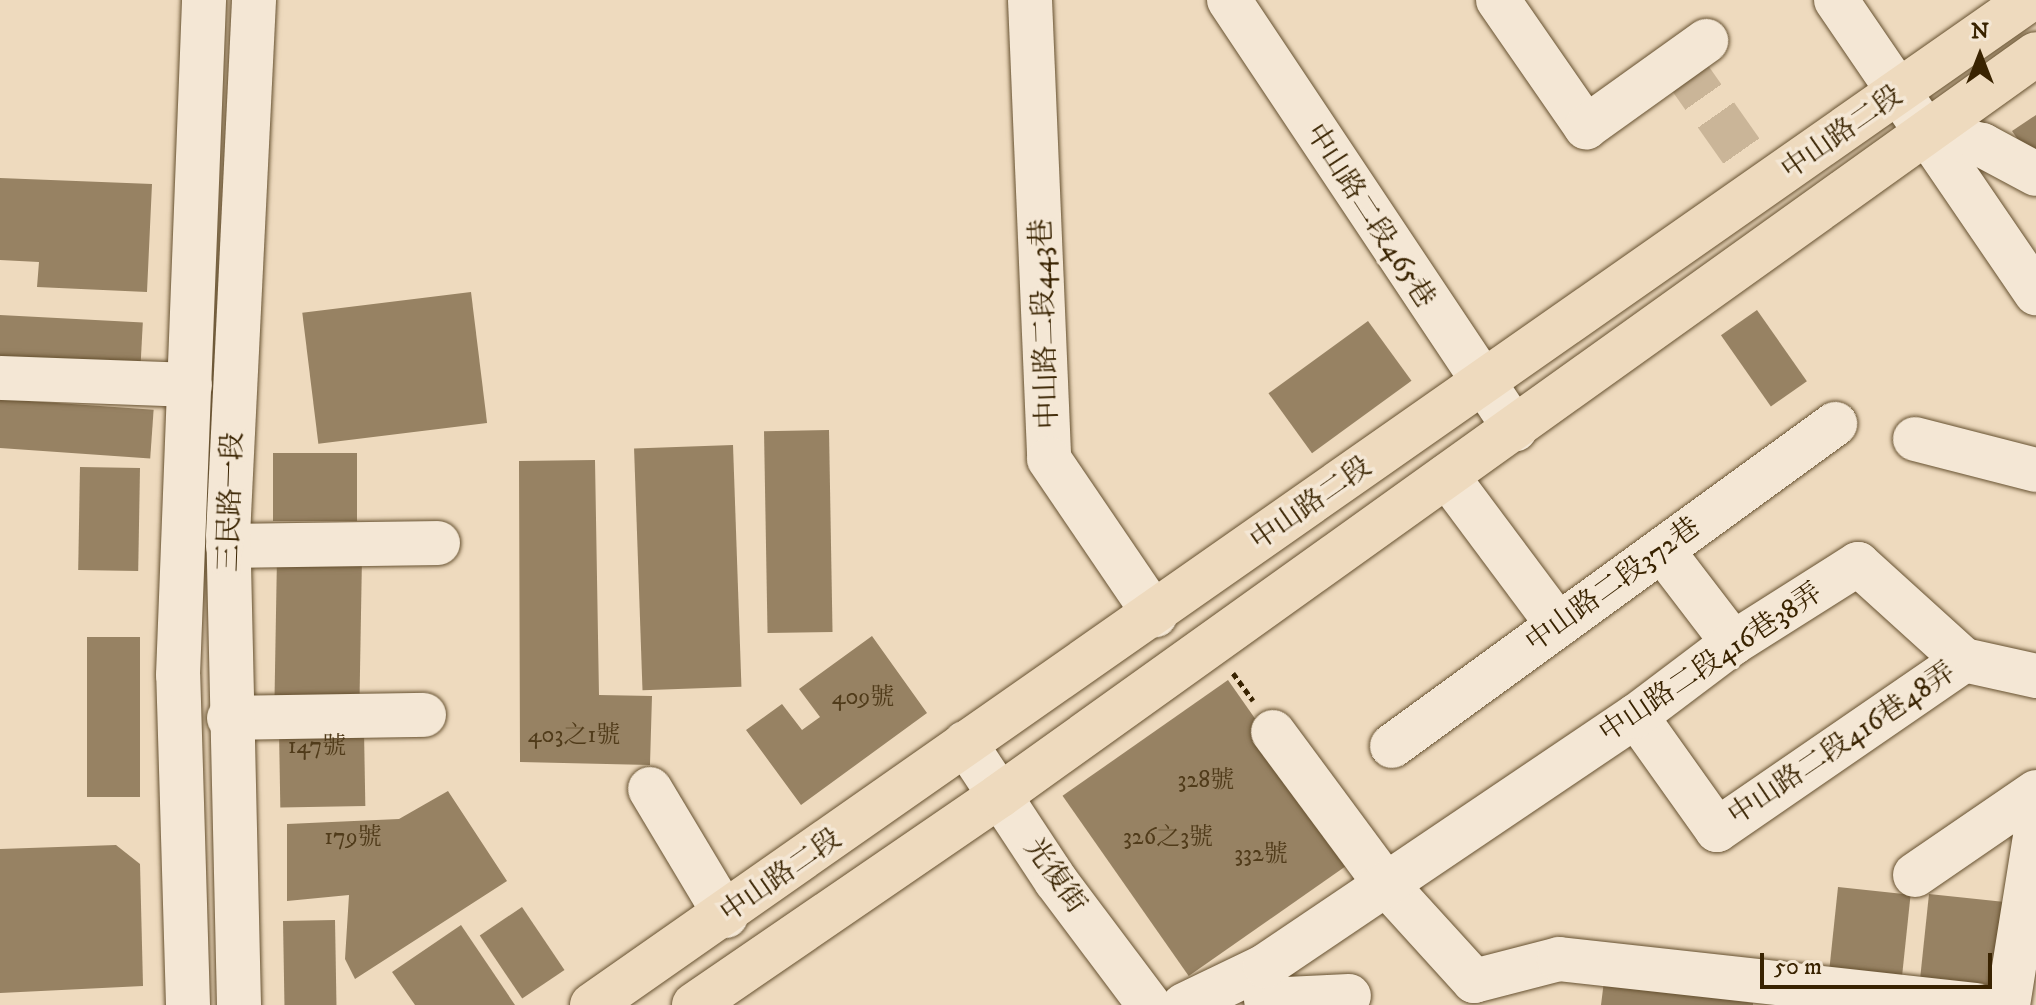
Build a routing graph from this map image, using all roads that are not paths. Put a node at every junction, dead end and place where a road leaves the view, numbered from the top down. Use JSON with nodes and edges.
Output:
{"nodes":[{"id":1,"x":170,"y":0,"type":"edge"},
{"id":2,"x":204,"y":0,"type":"edge"},
{"id":3,"x":1030,"y":0,"type":"edge"},
{"id":4,"x":1229,"y":0,"type":"edge"},
{"id":5,"x":1498,"y":0,"type":"edge"},
{"id":6,"x":1836,"y":0,"type":"edge"},
{"id":7,"x":2029,"y":0,"type":"edge"},
{"id":8,"x":254,"y":2,"type":"edge"},
{"id":9,"x":1706,"y":41,"type":"dead end"},
{"id":10,"x":2036,"y":54,"type":"edge"},
{"id":11,"x":1899,"y":93,"type":"junction"},
{"id":12,"x":1927,"y":132,"type":"junction"},
{"id":13,"x":2036,"y":174,"type":"edge"},
{"id":14,"x":2036,"y":293,"type":"edge"},
{"id":15,"x":0,"y":378,"type":"edge"},
{"id":16,"x":1481,"y":384,"type":"junction"},
{"id":17,"x":190,"y":385,"type":"junction"},
{"id":18,"x":1835,"y":424,"type":"dead end"},
{"id":19,"x":1515,"y":429,"type":"junction"},
{"id":20,"x":1915,"y":439,"type":"dead end"},
{"id":21,"x":2036,"y":470,"type":"edge"},
{"id":22,"x":1447,"y":476,"type":"junction"},
{"id":23,"x":438,"y":543,"type":"dead end"},
{"id":24,"x":228,"y":546,"type":"junction"},
{"id":25,"x":1662,"y":550,"type":"junction"},
{"id":26,"x":1155,"y":615,"type":"junction"},
{"id":27,"x":1558,"y":625,"type":"junction"},
{"id":28,"x":1733,"y":643,"type":"junction"},
{"id":29,"x":1964,"y":660,"type":"junction"},
{"id":30,"x":2036,"y":676,"type":"edge"},
{"id":31,"x":424,"y":715,"type":"dead end"},
{"id":32,"x":1636,"y":716,"type":"junction"},
{"id":33,"x":229,"y":718,"type":"junction"},
{"id":34,"x":1273,"y":732,"type":"road end"},
{"id":35,"x":965,"y":743,"type":"junction"},
{"id":36,"x":1392,"y":746,"type":"dead end"},
{"id":37,"x":650,"y":789,"type":"dead end"},
{"id":38,"x":2036,"y":792,"type":"edge"},
{"id":39,"x":999,"y":796,"type":"junction"},
{"id":40,"x":2036,"y":831,"type":"edge"},
{"id":41,"x":1915,"y":875,"type":"dead end"},
{"id":42,"x":1384,"y":882,"type":"junction"},
{"id":43,"x":726,"y":916,"type":"junction"},
{"id":44,"x":2030,"y":931,"type":"edge"},
{"id":45,"x":1478,"y":987,"type":"edge"},
{"id":46,"x":1266,"y":990,"type":"edge"},
{"id":47,"x":1349,"y":996,"type":"dead end"},
{"id":48,"x":607,"y":1000,"type":"edge"},
{"id":49,"x":188,"y":1005,"type":"edge"},
{"id":50,"x":239,"y":1005,"type":"edge"},
{"id":51,"x":694,"y":1005,"type":"edge"},
{"id":52,"x":1149,"y":1005,"type":"edge"},
{"id":53,"x":1184,"y":1005,"type":"edge"},
{"id":54,"x":1975,"y":1005,"type":"edge"},
{"id":55,"x":2008,"y":1005,"type":"edge"}],
"edges":[{"from":1,"to":2,"type":"street"},
{"from":2,"to":8,"type":"street"},
{"from":2,"to":17,"type":"street","name":"三民路一段"},
{"from":3,"to":26,"type":"street","name":"中山路二段443巷"},
{"from":4,"to":16,"type":"street","name":"中山路二段465巷"},
{"from":5,"to":9,"type":"street"},
{"from":6,"to":11,"type":"street"},
{"from":7,"to":11,"type":"main road","name":"中山路二段"},
{"from":8,"to":24,"type":"street","name":"三民路一段"},
{"from":10,"to":12,"type":"main road","name":"中山路二段"},
{"from":11,"to":12,"type":"street"},
{"from":11,"to":16,"type":"main road","name":"中山路二段"},
{"from":12,"to":13,"type":"street"},
{"from":12,"to":14,"type":"street"},
{"from":12,"to":19,"type":"main road","name":"中山路二段"},
{"from":15,"to":17,"type":"street"},
{"from":16,"to":19,"type":"street","name":"中山路二段465巷"},
{"from":16,"to":26,"type":"main road","name":"中山路二段"},
{"from":17,"to":49,"type":"street","name":"三民路一段"},
{"from":18,"to":25,"type":"street","name":"中山路二段372巷"},
{"from":19,"to":22,"type":"main road","name":"中山路二段"},
{"from":20,"to":21,"type":"street"},
{"from":22,"to":27,"type":"street"},
{"from":22,"to":39,"type":"main road","name":"中山路二段"},
{"from":23,"to":24,"type":"street"},
{"from":24,"to":33,"type":"street","name":"三民路一段"},
{"from":25,"to":27,"type":"street","name":"中山路二段372巷"},
{"from":25,"to":28,"type":"street"},
{"from":26,"to":35,"type":"main road","name":"中山路二段"},
{"from":27,"to":36,"type":"street","name":"中山路二段372巷"},
{"from":28,"to":29,"type":"street","name":"中山路二段416巷38弄"},
{"from":28,"to":32,"type":"street","name":"中山路二段416巷38弄"},
{"from":29,"to":30,"type":"street","name":"中山路二段416巷38弄"},
{"from":29,"to":32,"type":"street","name":"中山路二段416巷48弄"},
{"from":31,"to":33,"type":"street"},
{"from":32,"to":42,"type":"street","name":"中山路二段416巷38弄"},
{"from":33,"to":50,"type":"street","name":"三民路一段"},
{"from":34,"to":42,"type":"street"},
{"from":35,"to":39,"type":"street","name":"光復街"},
{"from":35,"to":43,"type":"main road","name":"中山路二段"},
{"from":37,"to":43,"type":"street"},
{"from":38,"to":41,"type":"street"},
{"from":39,"to":51,"type":"main road","name":"中山路二段"},
{"from":39,"to":52,"type":"street","name":"光復街"},
{"from":40,"to":44,"type":"street"},
{"from":42,"to":45,"type":"street"},
{"from":42,"to":46,"type":"street","name":"中山路二段416巷38弄"},
{"from":43,"to":48,"type":"main road","name":"中山路二段"},
{"from":44,"to":55,"type":"street"},
{"from":45,"to":54,"type":"street"},
{"from":46,"to":47,"type":"street"},
{"from":46,"to":53,"type":"street","name":"中山路二段416巷38弄"}]}
